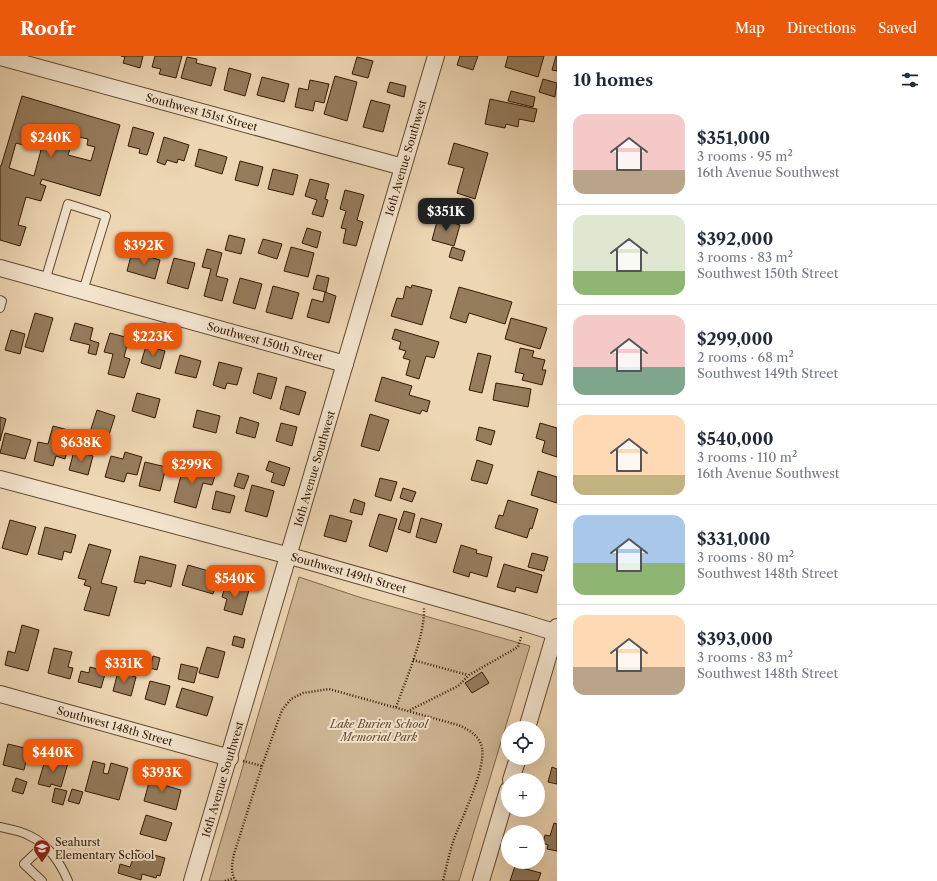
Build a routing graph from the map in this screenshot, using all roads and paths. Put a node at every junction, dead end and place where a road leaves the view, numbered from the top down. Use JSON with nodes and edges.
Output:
{"nodes":[{"id":1,"x":436,"y":56,"type":"edge"},
{"id":2,"x":1,"y":59,"type":"edge"},
{"id":3,"x":403,"y":166,"type":"junction"},
{"id":4,"x":0,"y":268,"type":"edge"},
{"id":5,"x":45,"y":281,"type":"junction"},
{"id":6,"x":83,"y":291,"type":"junction"},
{"id":7,"x":0,"y":300,"type":"edge"},
{"id":8,"x":0,"y":308,"type":"edge"},
{"id":9,"x":345,"y":364,"type":"junction"},
{"id":10,"x":0,"y":479,"type":"edge"},
{"id":11,"x":290,"y":556,"type":"junction"},
{"id":12,"x":424,"y":594,"type":"junction"},
{"id":13,"x":525,"y":623,"type":"junction"},
{"id":14,"x":556,"y":631,"type":"edge"},
{"id":15,"x":413,"y":660,"type":"junction"},
{"id":16,"x":469,"y":676,"type":"junction"},
{"id":17,"x":0,"y":694,"type":"edge"},
{"id":18,"x":396,"y":707,"type":"junction"},
{"id":19,"x":410,"y":710,"type":"junction"},
{"id":20,"x":529,"y":721,"type":"edge"},
{"id":21,"x":230,"y":758,"type":"junction"},
{"id":22,"x":262,"y":766,"type":"junction"},
{"id":23,"x":501,"y":814,"type":"edge"},
{"id":24,"x":0,"y":826,"type":"edge"},
{"id":25,"x":44,"y":846,"type":"junction"},
{"id":26,"x":234,"y":878,"type":"junction"},
{"id":27,"x":42,"y":881,"type":"edge"},
{"id":28,"x":68,"y":881,"type":"edge"},
{"id":29,"x":192,"y":881,"type":"edge"},
{"id":30,"x":225,"y":881,"type":"edge"},
{"id":31,"x":236,"y":881,"type":"edge"},
{"id":32,"x":443,"y":881,"type":"edge"},
{"id":33,"x":481,"y":881,"type":"edge"}],
"edges":[{"from":1,"to":3,"type":"street","name":"16th Avenue Southwest"},
{"from":2,"to":3,"type":"street","name":"Southwest 151st Street"},
{"from":3,"to":9,"type":"street","name":"16th Avenue Southwest"},
{"from":4,"to":5,"type":"street","name":"Southwest 150th Street"},
{"from":5,"to":6,"type":"street","name":"Southwest 150th Street"},
{"from":5,"to":6,"type":"lane"},
{"from":6,"to":9,"type":"street","name":"Southwest 150th Street"},
{"from":7,"to":8,"type":"lane"},
{"from":9,"to":11,"type":"street","name":"16th Avenue Southwest"},
{"from":10,"to":11,"type":"street","name":"Southwest 149th Street"},
{"from":11,"to":12,"type":"street","name":"Southwest 149th Street"},
{"from":11,"to":21,"type":"street","name":"16th Avenue Southwest"},
{"from":12,"to":13,"type":"street","name":"Southwest 149th Street"},
{"from":12,"to":15,"type":"path"},
{"from":13,"to":14,"type":"street","name":"Southwest 149th Street"},
{"from":13,"to":16,"type":"path"},
{"from":14,"to":20,"type":"street"},
{"from":15,"to":16,"type":"path"},
{"from":15,"to":18,"type":"path"},
{"from":16,"to":19,"type":"path"},
{"from":17,"to":21,"type":"street","name":"Southwest 148th Street"},
{"from":18,"to":19,"type":"path"},
{"from":18,"to":22,"type":"path"},
{"from":19,"to":32,"type":"path"},
{"from":21,"to":22,"type":"path"},
{"from":21,"to":29,"type":"street","name":"16th Avenue Southwest"},
{"from":22,"to":26,"type":"path"},
{"from":23,"to":33,"type":"street"},
{"from":24,"to":25,"type":"lane"},
{"from":25,"to":27,"type":"lane"},
{"from":25,"to":28,"type":"lane"},
{"from":26,"to":30,"type":"path"},
{"from":26,"to":31,"type":"path"}]}
